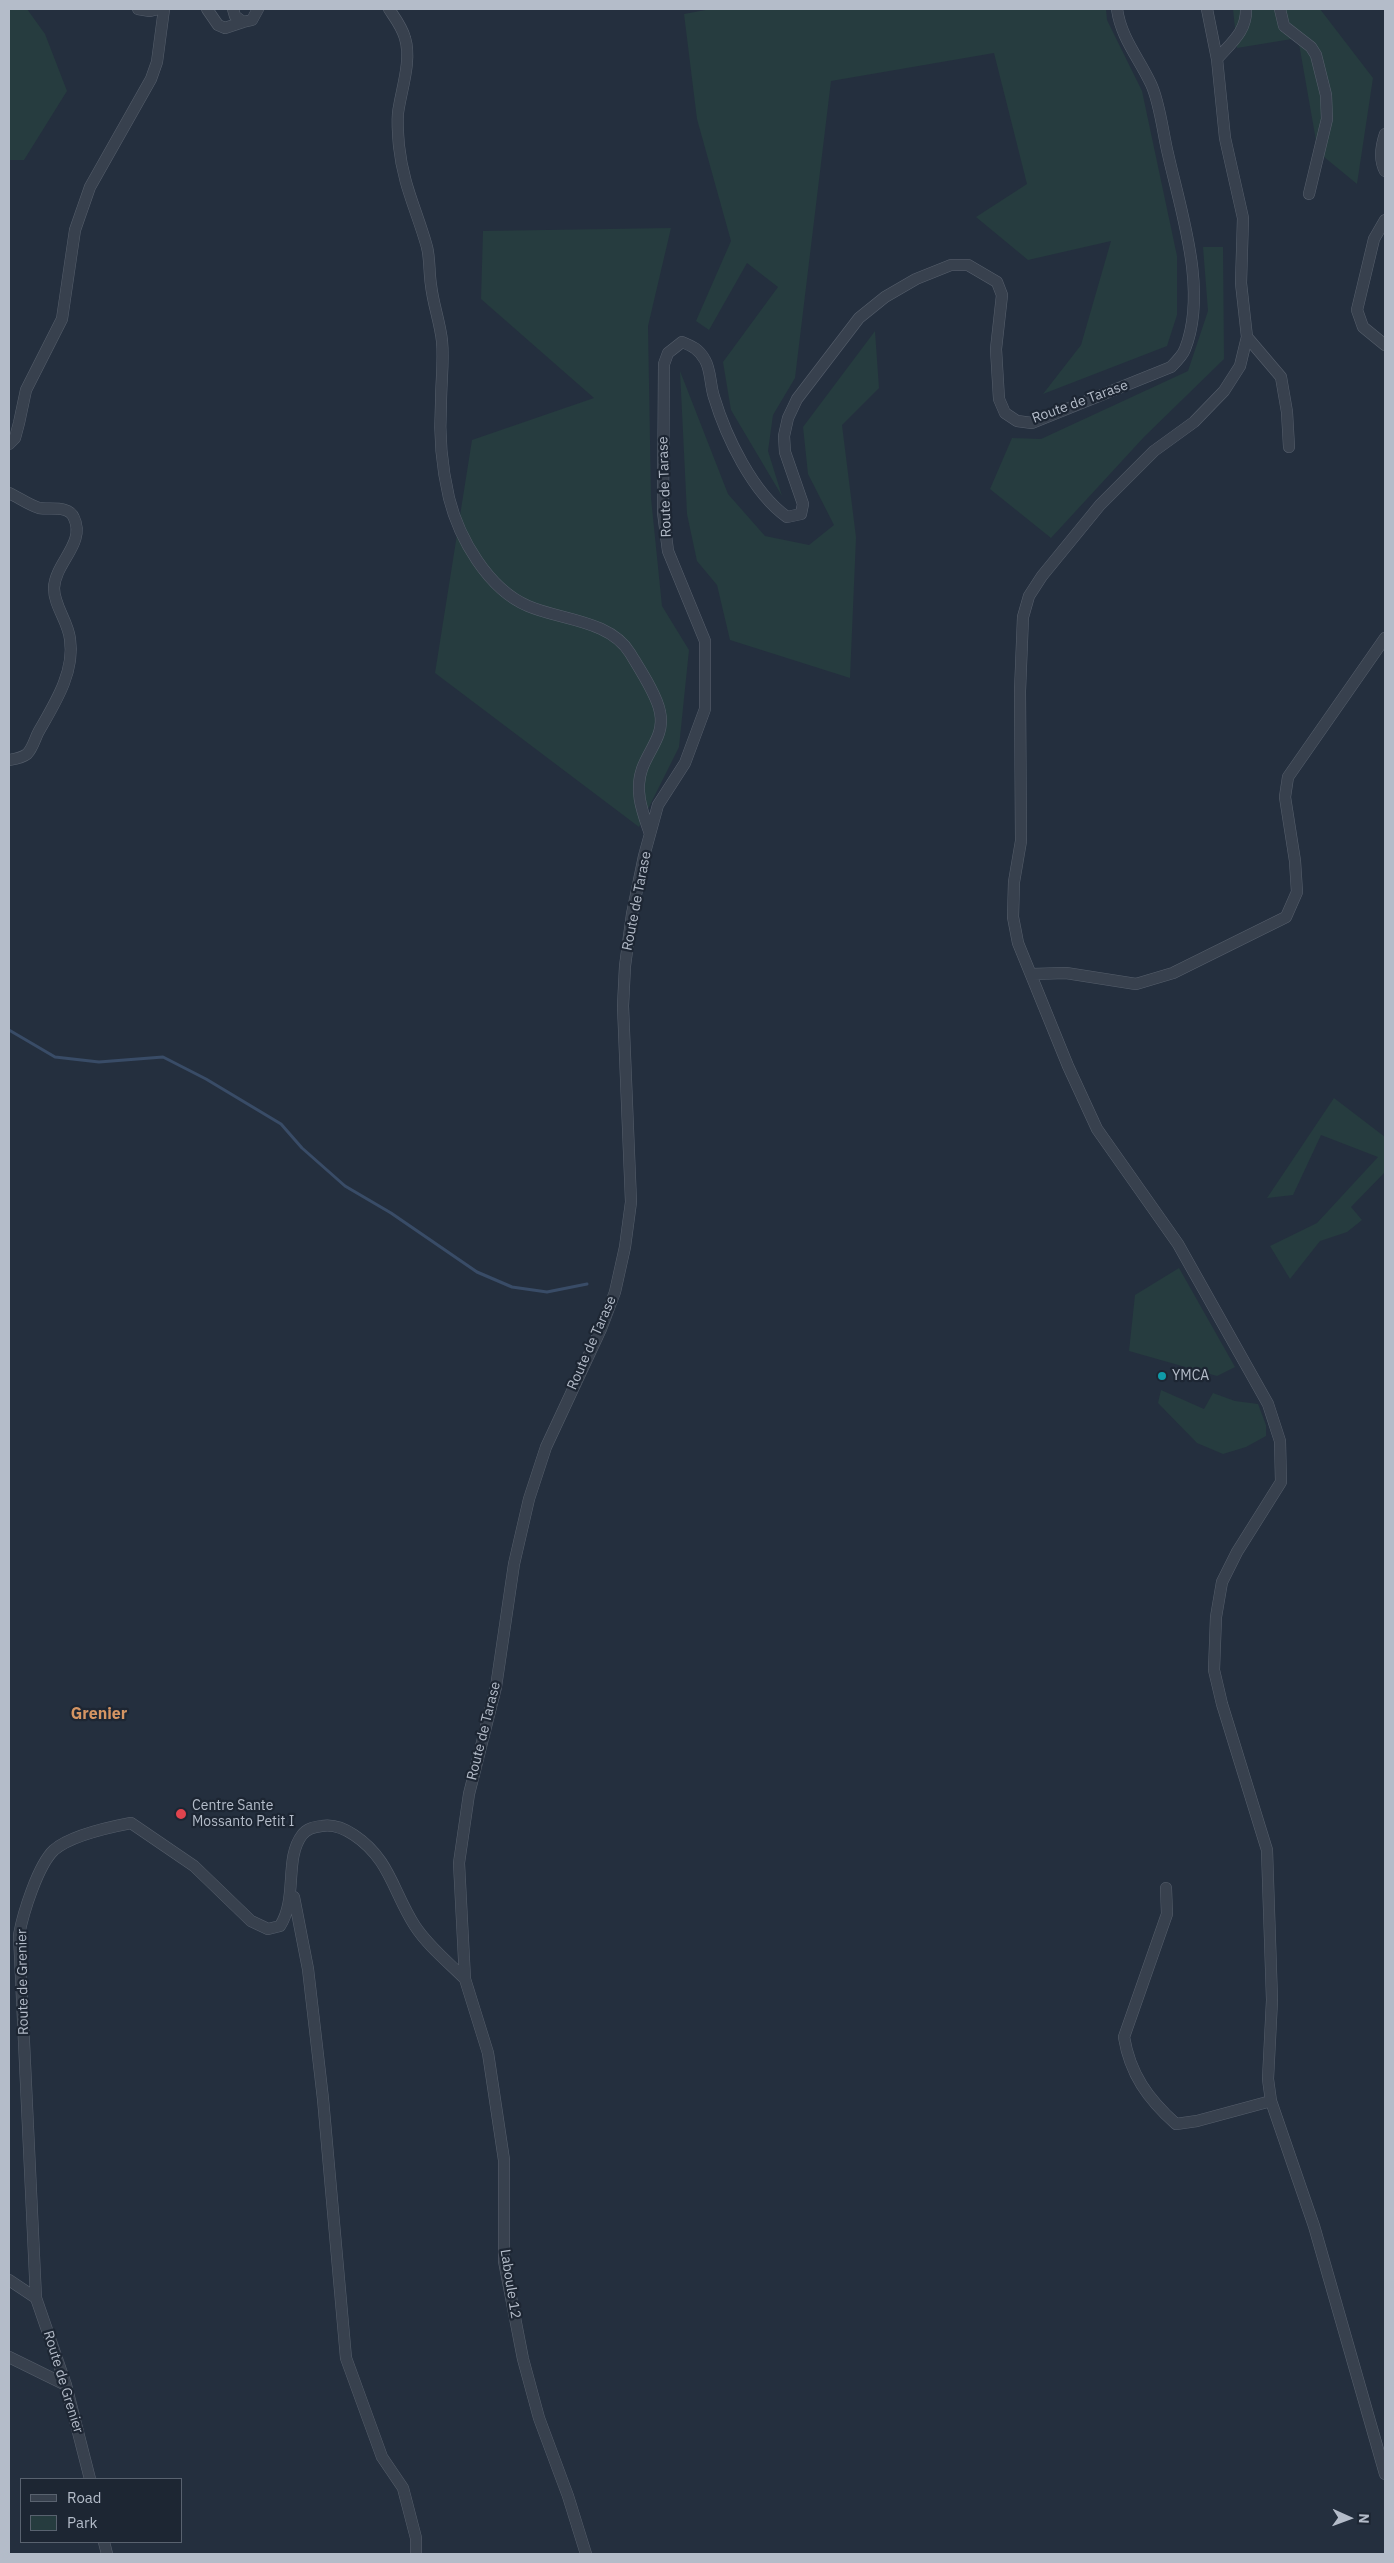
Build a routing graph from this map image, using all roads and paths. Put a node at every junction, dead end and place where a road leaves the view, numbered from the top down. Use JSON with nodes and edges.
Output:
{"nodes":[{"id":1,"x":138,"y":9,"type":"edge"},
{"id":2,"x":158,"y":9,"type":"edge"},
{"id":3,"x":164,"y":9,"type":"edge"},
{"id":4,"x":207,"y":9,"type":"edge"},
{"id":5,"x":233,"y":9,"type":"edge"},
{"id":6,"x":258,"y":9,"type":"edge"},
{"id":7,"x":389,"y":9,"type":"edge"},
{"id":8,"x":1117,"y":9,"type":"edge"},
{"id":9,"x":1207,"y":9,"type":"edge"},
{"id":10,"x":1246,"y":9,"type":"edge"},
{"id":11,"x":1280,"y":9,"type":"edge"},
{"id":12,"x":243,"y":22,"type":"junction"},
{"id":13,"x":1217,"y":58,"type":"junction"},
{"id":14,"x":1385,"y":134,"type":"edge"},
{"id":15,"x":1385,"y":172,"type":"edge"},
{"id":16,"x":1309,"y":194,"type":"dead end"},
{"id":17,"x":1385,"y":220,"type":"edge"},
{"id":18,"x":1247,"y":337,"type":"junction"},
{"id":19,"x":1385,"y":345,"type":"edge"},
{"id":20,"x":9,"y":444,"type":"edge"},
{"id":21,"x":1289,"y":448,"type":"dead end"},
{"id":22,"x":9,"y":493,"type":"edge"},
{"id":23,"x":1385,"y":638,"type":"edge"},
{"id":24,"x":9,"y":760,"type":"edge"},
{"id":25,"x":650,"y":834,"type":"junction"},
{"id":26,"x":1032,"y":974,"type":"junction"},
{"id":27,"x":292,"y":1886,"type":"junction"},
{"id":28,"x":1166,"y":1888,"type":"dead end"},
{"id":29,"x":465,"y":1978,"type":"junction"},
{"id":30,"x":1271,"y":2101,"type":"junction"},
{"id":31,"x":9,"y":2280,"type":"edge"},
{"id":32,"x":36,"y":2298,"type":"junction"},
{"id":33,"x":9,"y":2357,"type":"edge"},
{"id":34,"x":66,"y":2385,"type":"junction"},
{"id":35,"x":1385,"y":2474,"type":"edge"},
{"id":36,"x":90,"y":2478,"type":"edge"},
{"id":37,"x":416,"y":2554,"type":"edge"},
{"id":38,"x":586,"y":2554,"type":"edge"}],
"edges":[{"from":1,"to":2,"type":"street"},
{"from":3,"to":20,"type":"street"},
{"from":4,"to":12,"type":"street"},
{"from":5,"to":12,"type":"street"},
{"from":6,"to":12,"type":"street"},
{"from":7,"to":25,"type":"street"},
{"from":8,"to":25,"type":"street","name":"Route de Tarase"},
{"from":9,"to":13,"type":"street"},
{"from":10,"to":13,"type":"street"},
{"from":11,"to":16,"type":"street"},
{"from":13,"to":18,"type":"street"},
{"from":14,"to":15,"type":"street"},
{"from":17,"to":19,"type":"street"},
{"from":18,"to":21,"type":"street"},
{"from":18,"to":26,"type":"street"},
{"from":22,"to":24,"type":"street"},
{"from":23,"to":26,"type":"street"},
{"from":25,"to":29,"type":"street","name":"Route de Tarase"},
{"from":26,"to":30,"type":"street"},
{"from":27,"to":29,"type":"street","name":"Route de Grenier"},
{"from":27,"to":32,"type":"street","name":"Route de Grenier"},
{"from":27,"to":37,"type":"street"},
{"from":28,"to":30,"type":"street"},
{"from":29,"to":38,"type":"street","name":"Laboule 12"},
{"from":30,"to":35,"type":"street"},
{"from":31,"to":32,"type":"street"},
{"from":32,"to":34,"type":"street","name":"Route de Grenier"},
{"from":33,"to":34,"type":"street"},
{"from":34,"to":36,"type":"street","name":"Route de Grenier"}]}
